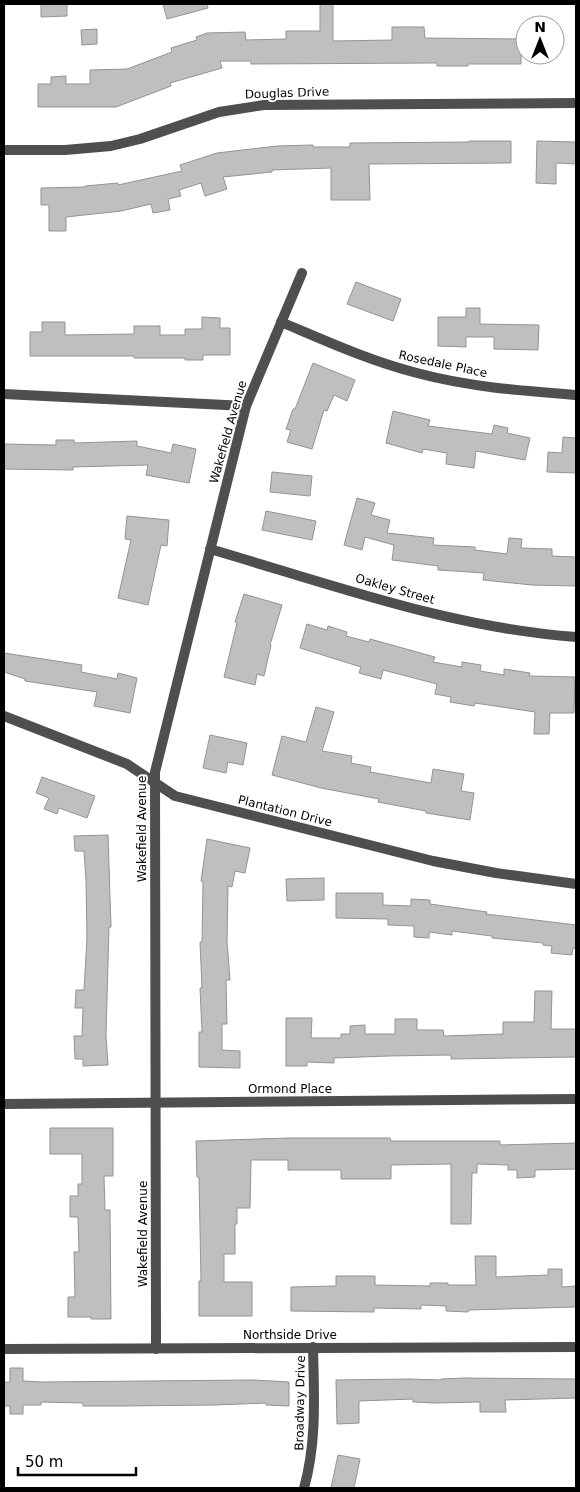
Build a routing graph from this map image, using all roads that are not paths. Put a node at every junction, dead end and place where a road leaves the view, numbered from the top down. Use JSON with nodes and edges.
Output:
{"nodes":[{"id":1,"x":576,"y":103,"type":"edge"},
{"id":2,"x":4,"y":150,"type":"edge"},
{"id":3,"x":302,"y":273,"type":"dead end"},
{"id":4,"x":281,"y":322,"type":"junction"},
{"id":5,"x":4,"y":394,"type":"edge"},
{"id":6,"x":576,"y":395,"type":"edge"},
{"id":7,"x":246,"y":406,"type":"junction"},
{"id":8,"x":210,"y":549,"type":"junction"},
{"id":9,"x":576,"y":637,"type":"edge"},
{"id":10,"x":4,"y":716,"type":"edge"},
{"id":11,"x":154,"y":784,"type":"junction"},
{"id":12,"x":576,"y":884,"type":"edge"},
{"id":13,"x":576,"y":1100,"type":"edge"},
{"id":14,"x":155,"y":1102,"type":"junction"},
{"id":15,"x":4,"y":1104,"type":"edge"},
{"id":16,"x":313,"y":1347,"type":"junction"},
{"id":17,"x":576,"y":1347,"type":"edge"},
{"id":18,"x":156,"y":1349,"type":"junction"},
{"id":19,"x":4,"y":1350,"type":"edge"},
{"id":20,"x":304,"y":1488,"type":"edge"}],
"edges":[{"from":1,"to":2,"type":"street","name":"Douglas Drive"},
{"from":3,"to":4,"type":"street","name":"Wakefield Avenue"},
{"from":4,"to":6,"type":"street","name":"Rosedale Place"},
{"from":4,"to":7,"type":"street","name":"Wakefield Avenue"},
{"from":5,"to":7,"type":"street"},
{"from":7,"to":8,"type":"street","name":"Wakefield Avenue"},
{"from":8,"to":9,"type":"street","name":"Oakley Street"},
{"from":8,"to":11,"type":"street","name":"Wakefield Avenue"},
{"from":10,"to":11,"type":"street","name":"Plantation Drive"},
{"from":11,"to":12,"type":"street","name":"Plantation Drive"},
{"from":11,"to":14,"type":"street","name":"Wakefield Avenue"},
{"from":13,"to":14,"type":"street","name":"Ormond Place"},
{"from":14,"to":15,"type":"street","name":"Ormond Place"},
{"from":14,"to":18,"type":"street","name":"Wakefield Avenue"},
{"from":16,"to":17,"type":"street","name":"Northside Drive"},
{"from":16,"to":18,"type":"street","name":"Northside Drive"},
{"from":16,"to":20,"type":"street","name":"Broadway Drive"},
{"from":18,"to":19,"type":"street","name":"Northside Drive"}]}
